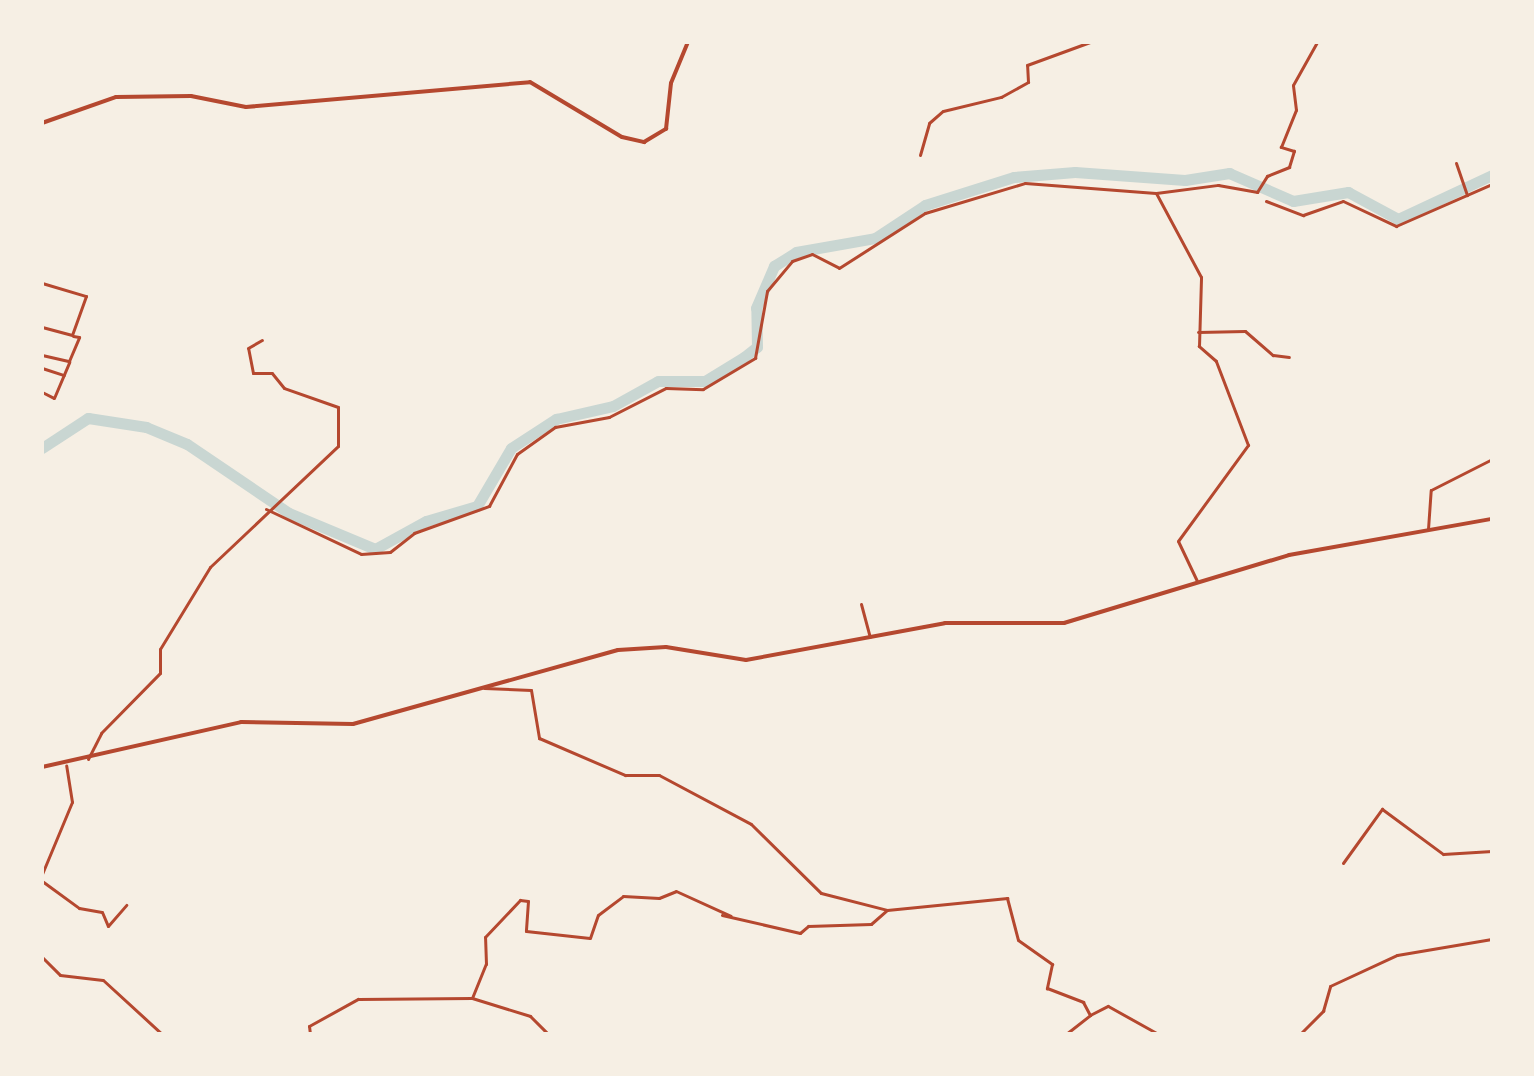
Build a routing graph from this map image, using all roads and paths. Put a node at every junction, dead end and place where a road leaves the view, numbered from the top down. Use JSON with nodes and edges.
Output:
{"nodes":[{"id":1,"x":688,"y":42,"type":"edge"},
{"id":2,"x":1090,"y":42,"type":"edge"},
{"id":3,"x":1317,"y":42,"type":"edge"},
{"id":4,"x":42,"y":123,"type":"edge"},
{"id":5,"x":920,"y":155,"type":"dead end"},
{"id":6,"x":1456,"y":163,"type":"dead end"},
{"id":7,"x":1492,"y":184,"type":"edge"},
{"id":8,"x":1156,"y":193,"type":"junction"},
{"id":9,"x":1467,"y":195,"type":"junction"},
{"id":10,"x":1266,"y":201,"type":"dead end"},
{"id":11,"x":42,"y":283,"type":"edge"},
{"id":12,"x":42,"y":327,"type":"edge"},
{"id":13,"x":1198,"y":332,"type":"junction"},
{"id":14,"x":72,"y":335,"type":"junction"},
{"id":15,"x":262,"y":340,"type":"dead end"},
{"id":16,"x":42,"y":355,"type":"edge"},
{"id":17,"x":1289,"y":357,"type":"dead end"},
{"id":18,"x":69,"y":361,"type":"junction"},
{"id":19,"x":42,"y":368,"type":"edge"},
{"id":20,"x":64,"y":375,"type":"junction"},
{"id":21,"x":42,"y":392,"type":"edge"},
{"id":22,"x":1492,"y":459,"type":"edge"},
{"id":23,"x":266,"y":509,"type":"junction"},
{"id":24,"x":1492,"y":519,"type":"edge"},
{"id":25,"x":1428,"y":529,"type":"junction"},
{"id":26,"x":1197,"y":581,"type":"junction"},
{"id":27,"x":861,"y":604,"type":"dead end"},
{"id":28,"x":870,"y":637,"type":"junction"},
{"id":29,"x":484,"y":688,"type":"junction"},
{"id":30,"x":88,"y":759,"type":"junction"},
{"id":31,"x":66,"y":765,"type":"junction"},
{"id":32,"x":42,"y":767,"type":"edge"},
{"id":33,"x":1492,"y":851,"type":"edge"},
{"id":34,"x":1343,"y":863,"type":"dead end"},
{"id":35,"x":42,"y":874,"type":"edge"},
{"id":36,"x":42,"y":881,"type":"edge"},
{"id":37,"x":126,"y":905,"type":"dead end"},
{"id":38,"x":887,"y":910,"type":"junction"},
{"id":39,"x":722,"y":915,"type":"dead end"},
{"id":40,"x":731,"y":916,"type":"junction"},
{"id":41,"x":1492,"y":939,"type":"edge"},
{"id":42,"x":42,"y":957,"type":"edge"},
{"id":43,"x":472,"y":998,"type":"junction"},
{"id":44,"x":1090,"y":1015,"type":"junction"},
{"id":45,"x":162,"y":1034,"type":"edge"},
{"id":46,"x":310,"y":1034,"type":"edge"},
{"id":47,"x":548,"y":1034,"type":"edge"},
{"id":48,"x":1066,"y":1034,"type":"edge"},
{"id":49,"x":1158,"y":1034,"type":"edge"},
{"id":50,"x":1300,"y":1034,"type":"edge"}],
"edges":[{"from":1,"to":4,"type":"street"},
{"from":2,"to":5,"type":"street"},
{"from":3,"to":8,"type":"street"},
{"from":6,"to":9,"type":"street"},
{"from":7,"to":9,"type":"street"},
{"from":8,"to":13,"type":"street"},
{"from":8,"to":23,"type":"street"},
{"from":9,"to":10,"type":"street"},
{"from":11,"to":14,"type":"street"},
{"from":12,"to":14,"type":"street"},
{"from":13,"to":17,"type":"street"},
{"from":13,"to":26,"type":"street"},
{"from":14,"to":18,"type":"street"},
{"from":15,"to":23,"type":"street"},
{"from":16,"to":18,"type":"street"},
{"from":18,"to":20,"type":"street"},
{"from":19,"to":20,"type":"street"},
{"from":20,"to":21,"type":"street"},
{"from":22,"to":25,"type":"street"},
{"from":23,"to":30,"type":"street"},
{"from":24,"to":25,"type":"street"},
{"from":25,"to":26,"type":"street"},
{"from":26,"to":28,"type":"street"},
{"from":27,"to":28,"type":"street"},
{"from":28,"to":29,"type":"street"},
{"from":29,"to":30,"type":"street"},
{"from":29,"to":38,"type":"street"},
{"from":30,"to":31,"type":"street"},
{"from":31,"to":32,"type":"street"},
{"from":31,"to":35,"type":"street"},
{"from":33,"to":34,"type":"street"},
{"from":36,"to":37,"type":"street"},
{"from":38,"to":40,"type":"street"},
{"from":38,"to":44,"type":"street"},
{"from":39,"to":40,"type":"street"},
{"from":40,"to":43,"type":"street"},
{"from":41,"to":50,"type":"street"},
{"from":42,"to":45,"type":"street"},
{"from":43,"to":46,"type":"street"},
{"from":43,"to":47,"type":"street"},
{"from":44,"to":48,"type":"street"},
{"from":44,"to":49,"type":"street"}]}
